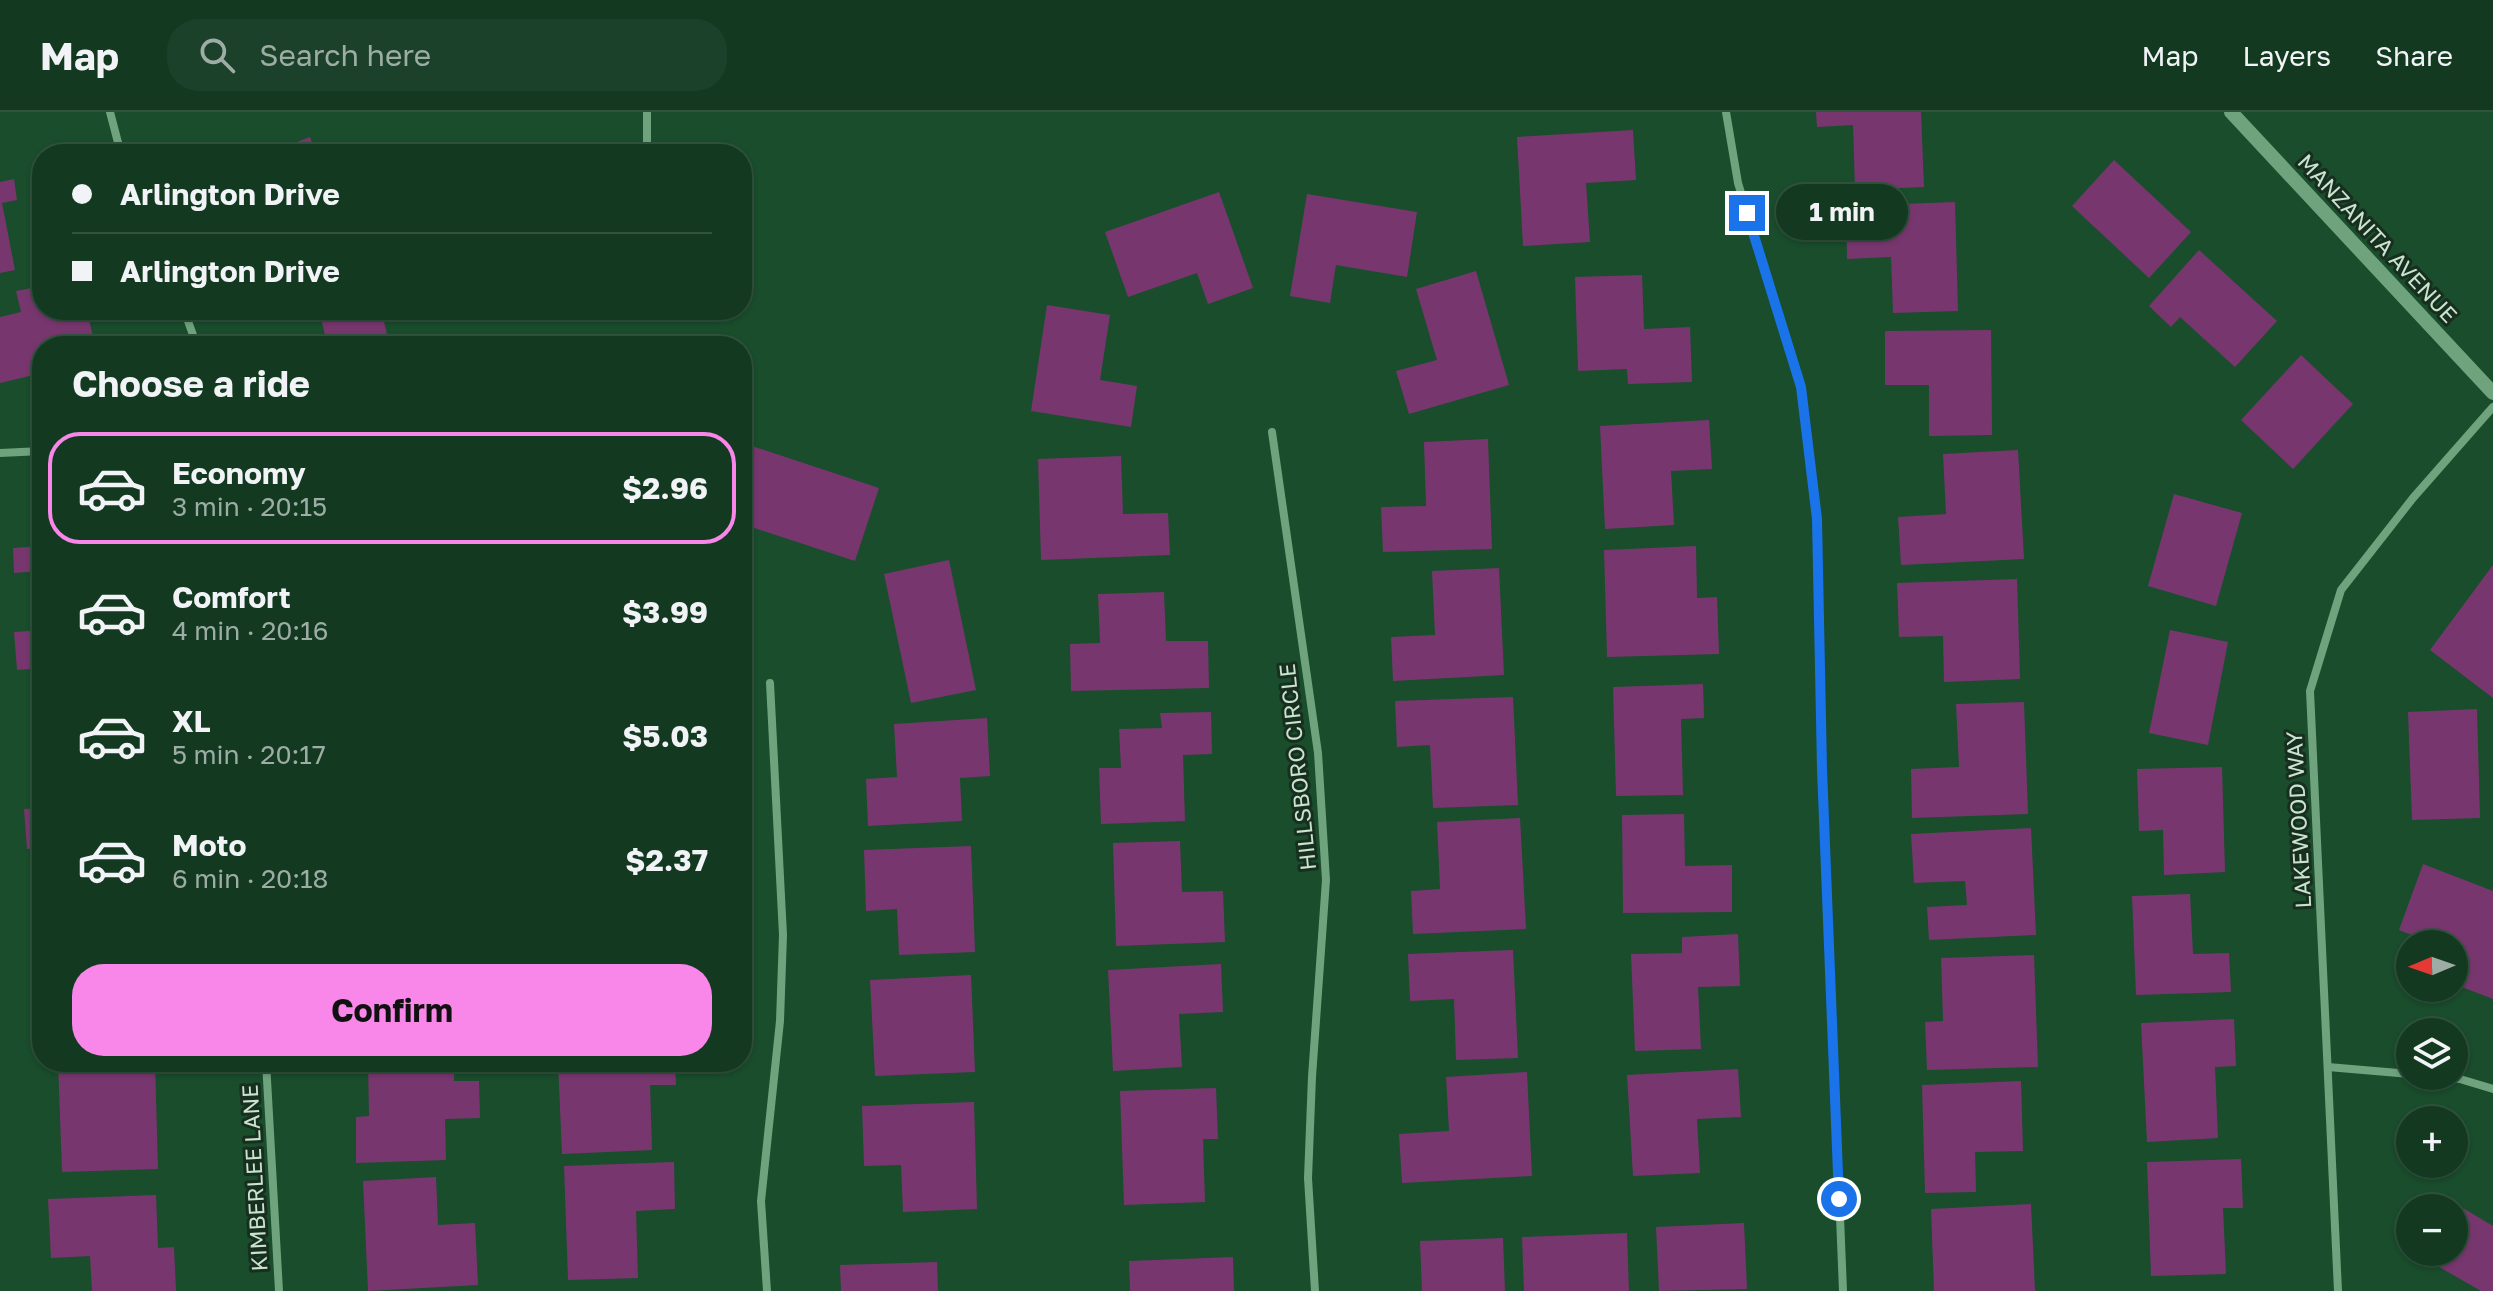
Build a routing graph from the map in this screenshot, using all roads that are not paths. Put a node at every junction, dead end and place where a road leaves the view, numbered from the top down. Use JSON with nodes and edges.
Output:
{"nodes":[{"id":1,"x":110,"y":112,"type":"edge"},
{"id":2,"x":647,"y":112,"type":"edge"},
{"id":3,"x":1726,"y":112,"type":"edge"},
{"id":4,"x":2231,"y":112,"type":"edge"},
{"id":5,"x":647,"y":142,"type":"dead end"},
{"id":6,"x":118,"y":144,"type":"edge"},
{"id":7,"x":2493,"y":393,"type":"edge"},
{"id":8,"x":2493,"y":407,"type":"edge"},
{"id":9,"x":1272,"y":432,"type":"dead end"},
{"id":10,"x":32,"y":451,"type":"edge"},
{"id":11,"x":0,"y":453,"type":"edge"},
{"id":12,"x":770,"y":683,"type":"dead end"},
{"id":13,"x":2328,"y":1067,"type":"junction"},
{"id":14,"x":267,"y":1072,"type":"edge"},
{"id":15,"x":2396,"y":1073,"type":"edge"},
{"id":16,"x":2468,"y":1081,"type":"edge"},
{"id":17,"x":2493,"y":1089,"type":"edge"},
{"id":18,"x":279,"y":1291,"type":"edge"},
{"id":19,"x":767,"y":1291,"type":"edge"},
{"id":20,"x":1315,"y":1291,"type":"edge"},
{"id":21,"x":1843,"y":1291,"type":"edge"},
{"id":22,"x":2338,"y":1291,"type":"edge"}],
"edges":[{"from":1,"to":6,"type":"street"},
{"from":2,"to":5,"type":"street"},
{"from":3,"to":21,"type":"street"},
{"from":4,"to":7,"type":"street","name":"MANZANITA AVENUE"},
{"from":8,"to":13,"type":"street","name":"LAKEWOOD WAY"},
{"from":9,"to":20,"type":"street","name":"HILLSBORO CIRCLE"},
{"from":10,"to":11,"type":"street"},
{"from":12,"to":19,"type":"street"},
{"from":13,"to":15,"type":"street"},
{"from":13,"to":22,"type":"street","name":"LAKEWOOD WAY"},
{"from":14,"to":18,"type":"street","name":"KIMBERLEE LANE"},
{"from":16,"to":17,"type":"street"}]}
